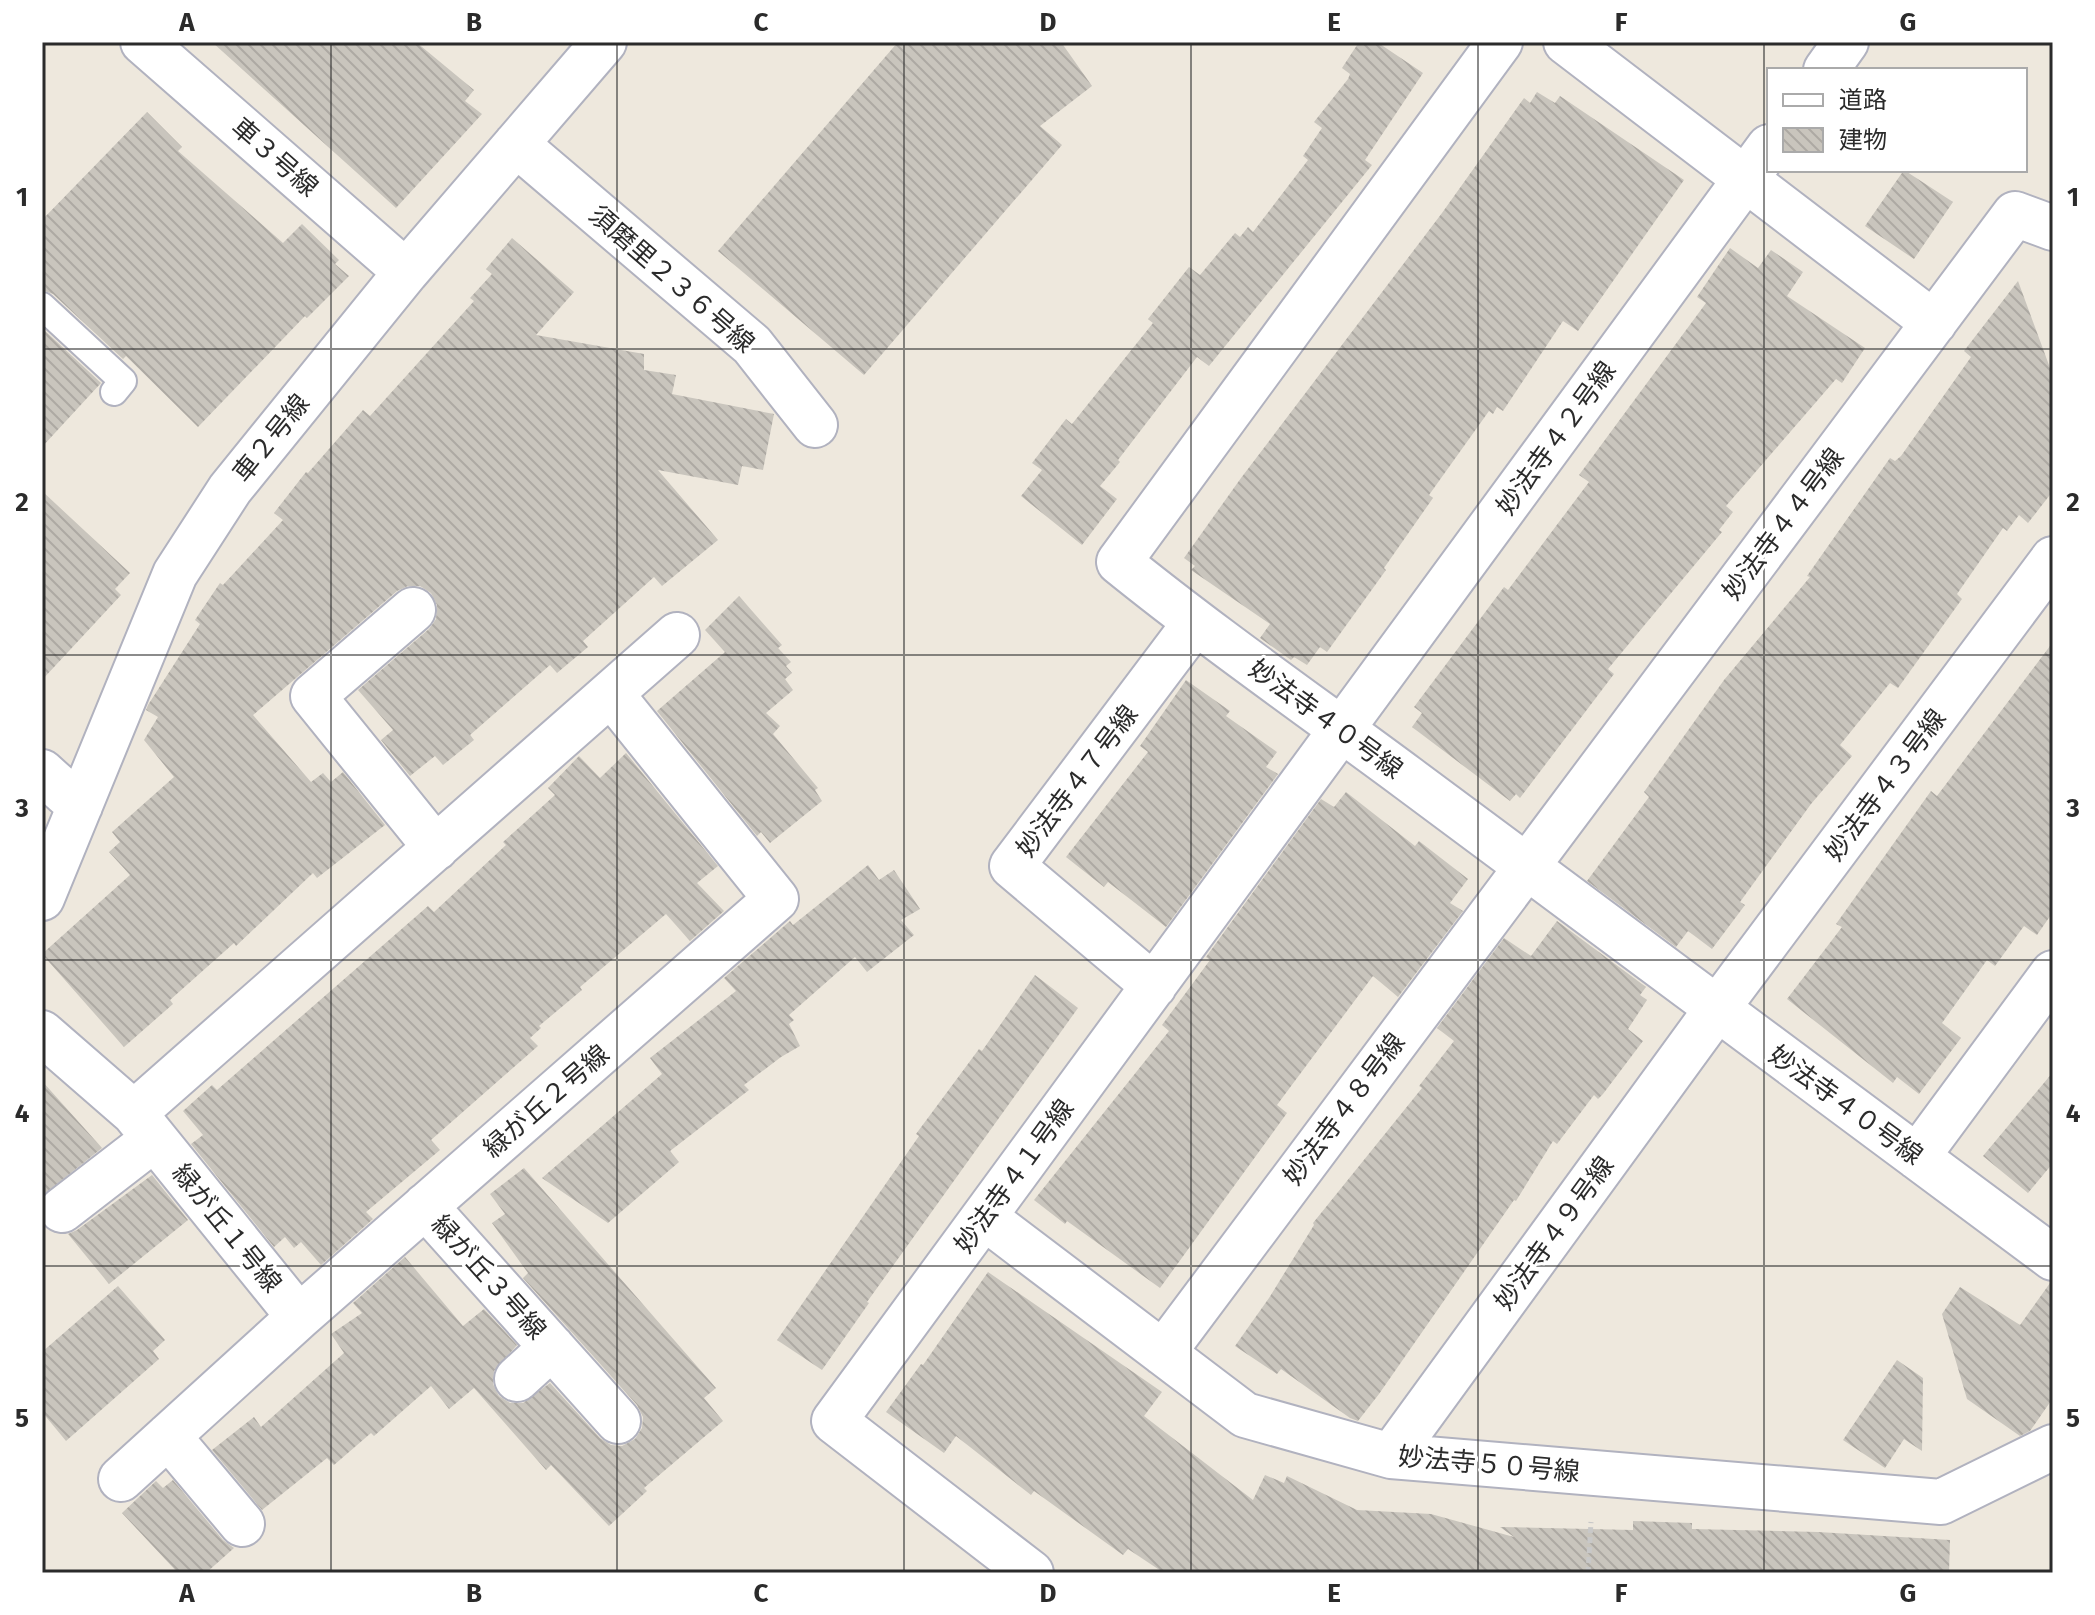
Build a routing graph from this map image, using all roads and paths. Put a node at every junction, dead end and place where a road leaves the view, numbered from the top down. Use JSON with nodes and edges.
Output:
{"nodes":[{"id":1,"x":143,"y":42,"type":"edge"},
{"id":2,"x":1500,"y":42,"type":"edge"},
{"id":3,"x":1566,"y":42,"type":"edge"},
{"id":4,"x":1846,"y":42,"type":"edge"},
{"id":5,"x":586,"y":48,"type":"edge"},
{"id":6,"x":1827,"y":68,"type":"edge"},
{"id":7,"x":516,"y":144,"type":"junction"},
{"id":8,"x":1758,"y":162,"type":"edge"},
{"id":9,"x":1769,"y":172,"type":"edge"},
{"id":10,"x":2053,"y":228,"type":"edge"},
{"id":11,"x":406,"y":272,"type":"junction"},
{"id":12,"x":42,"y":306,"type":"edge"},
{"id":13,"x":1934,"y":323,"type":"junction"},
{"id":14,"x":114,"y":392,"type":"dead end"},
{"id":15,"x":815,"y":425,"type":"dead end"},
{"id":16,"x":2053,"y":559,"type":"edge"},
{"id":17,"x":413,"y":610,"type":"dead end"},
{"id":18,"x":1195,"y":623,"type":"junction"},
{"id":19,"x":677,"y":635,"type":"dead end"},
{"id":20,"x":612,"y":695,"type":"junction"},
{"id":21,"x":1343,"y":729,"type":"junction"},
{"id":22,"x":42,"y":772,"type":"edge"},
{"id":23,"x":80,"y":806,"type":"junction"},
{"id":24,"x":436,"y":848,"type":"junction"},
{"id":25,"x":1526,"y":866,"type":"junction"},
{"id":26,"x":42,"y":898,"type":"edge"},
{"id":27,"x":2053,"y":973,"type":"edge"},
{"id":28,"x":1154,"y":986,"type":"junction"},
{"id":29,"x":1716,"y":1010,"type":"junction"},
{"id":30,"x":42,"y":1033,"type":"edge"},
{"id":31,"x":144,"y":1126,"type":"junction"},
{"id":32,"x":1917,"y":1157,"type":"junction"},
{"id":33,"x":425,"y":1206,"type":"junction"},
{"id":34,"x":62,"y":1210,"type":"dead end"},
{"id":35,"x":984,"y":1217,"type":"junction"},
{"id":36,"x":2053,"y":1258,"type":"edge"},
{"id":37,"x":299,"y":1317,"type":"junction"},
{"id":38,"x":552,"y":1347,"type":"junction"},
{"id":39,"x":1163,"y":1353,"type":"junction"},
{"id":40,"x":517,"y":1379,"type":"dead end"},
{"id":41,"x":618,"y":1421,"type":"dead end"},
{"id":42,"x":168,"y":1436,"type":"junction"},
{"id":43,"x":2053,"y":1447,"type":"edge"},
{"id":44,"x":1391,"y":1456,"type":"junction"},
{"id":45,"x":121,"y":1479,"type":"dead end"},
{"id":46,"x":242,"y":1524,"type":"dead end"},
{"id":47,"x":1031,"y":1573,"type":"edge"}],
"edges":[{"from":1,"to":11,"type":"street","name":"車３号線"},
{"from":2,"to":18,"type":"street","name":"妙法寺４０号線"},
{"from":3,"to":8,"type":"street"},
{"from":4,"to":6,"type":"street"},
{"from":5,"to":7,"type":"street","name":"車２号線"},
{"from":7,"to":11,"type":"street","name":"車２号線"},
{"from":7,"to":15,"type":"street","name":"須磨里２３６号線"},
{"from":8,"to":21,"type":"street","name":"妙法寺４２号線"},
{"from":9,"to":13,"type":"street"},
{"from":10,"to":13,"type":"street","name":"妙法寺４４号線"},
{"from":11,"to":23,"type":"street","name":"車２号線"},
{"from":12,"to":14,"type":"lane"},
{"from":13,"to":25,"type":"street","name":"妙法寺４４号線"},
{"from":16,"to":29,"type":"street","name":"妙法寺４３号線"},
{"from":17,"to":24,"type":"street"},
{"from":18,"to":21,"type":"street","name":"妙法寺４０号線"},
{"from":18,"to":28,"type":"street","name":"妙法寺４７号線"},
{"from":19,"to":20,"type":"street"},
{"from":20,"to":24,"type":"street"},
{"from":20,"to":33,"type":"street","name":"緑が丘２号線"},
{"from":21,"to":25,"type":"street","name":"妙法寺４０号線"},
{"from":21,"to":28,"type":"street","name":"妙法寺４１号線"},
{"from":22,"to":23,"type":"street"},
{"from":23,"to":26,"type":"street","name":"車２号線"},
{"from":24,"to":31,"type":"street"},
{"from":25,"to":29,"type":"street","name":"妙法寺４０号線"},
{"from":25,"to":39,"type":"street","name":"妙法寺４８号線"},
{"from":27,"to":32,"type":"street"},
{"from":28,"to":35,"type":"street","name":"妙法寺４１号線"},
{"from":29,"to":32,"type":"street","name":"妙法寺４０号線"},
{"from":29,"to":44,"type":"street","name":"妙法寺４９号線"},
{"from":30,"to":31,"type":"street","name":"緑が丘１号線"},
{"from":31,"to":34,"type":"street","name":"緑が丘１号線"},
{"from":31,"to":37,"type":"street","name":"緑が丘１号線"},
{"from":32,"to":36,"type":"street","name":"妙法寺４０号線"},
{"from":33,"to":37,"type":"street","name":"緑が丘２号線"},
{"from":33,"to":38,"type":"street","name":"緑が丘３号線"},
{"from":35,"to":39,"type":"street","name":"妙法寺５０号線"},
{"from":35,"to":47,"type":"street","name":"妙法寺４１号線"},
{"from":37,"to":42,"type":"street","name":"緑が丘２号線"},
{"from":38,"to":40,"type":"street","name":"緑が丘３号線"},
{"from":38,"to":41,"type":"street","name":"緑が丘３号線"},
{"from":39,"to":44,"type":"street","name":"妙法寺５０号線"},
{"from":42,"to":45,"type":"street","name":"緑が丘２号線"},
{"from":42,"to":46,"type":"street"},
{"from":43,"to":44,"type":"street","name":"妙法寺５０号線"}]}
